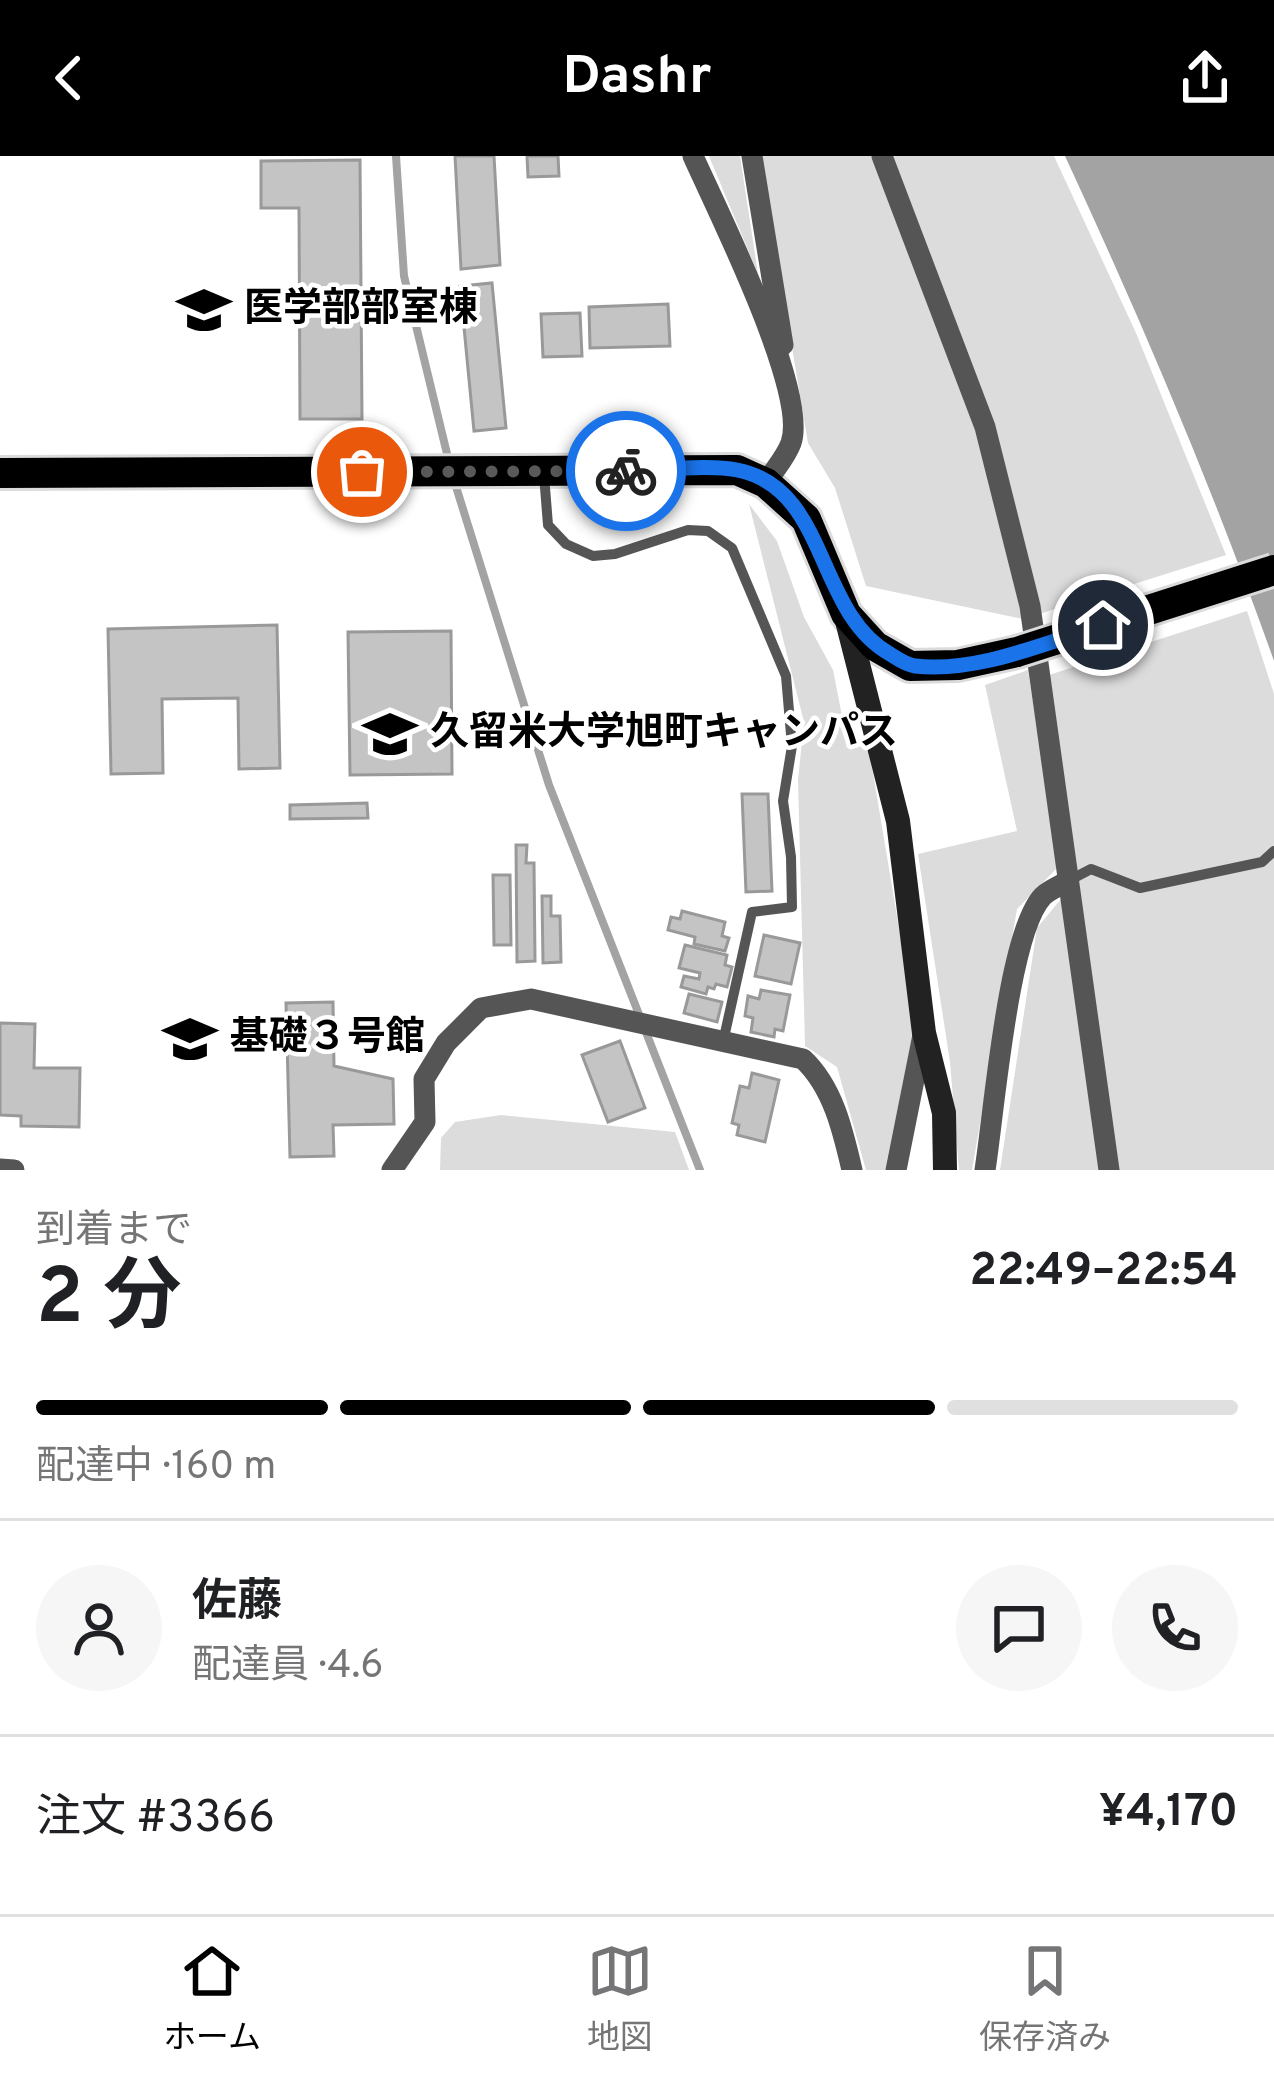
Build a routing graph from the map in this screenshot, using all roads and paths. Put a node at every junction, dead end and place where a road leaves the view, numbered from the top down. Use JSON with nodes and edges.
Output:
{"nodes":[{"id":1,"x":693,"y":156,"type":"edge"},
{"id":2,"x":752,"y":156,"type":"edge"},
{"id":3,"x":882,"y":156,"type":"edge"},
{"id":4,"x":782,"y":371,"type":"junction"},
{"id":5,"x":543,"y":471,"type":"junction"},
{"id":6,"x":0,"y":473,"type":"edge"},
{"id":7,"x":766,"y":483,"type":"junction"},
{"id":8,"x":1274,"y":570,"type":"edge"},
{"id":9,"x":845,"y":614,"type":"junction"},
{"id":10,"x":1274,"y":851,"type":"edge"},
{"id":11,"x":1067,"y":881,"type":"junction"},
{"id":12,"x":924,"y":1033,"type":"junction"},
{"id":13,"x":723,"y":1042,"type":"junction"},
{"id":14,"x":0,"y":1169,"type":"edge"},
{"id":15,"x":14,"y":1170,"type":"edge"},
{"id":16,"x":392,"y":1170,"type":"edge"},
{"id":17,"x":852,"y":1170,"type":"edge"},
{"id":18,"x":896,"y":1170,"type":"edge"},
{"id":19,"x":945,"y":1170,"type":"edge"},
{"id":20,"x":985,"y":1170,"type":"edge"},
{"id":21,"x":1109,"y":1170,"type":"edge"}],
"edges":[{"from":1,"to":4,"type":"street"},
{"from":2,"to":4,"type":"street"},
{"from":3,"to":11,"type":"street"},
{"from":4,"to":7,"type":"street"},
{"from":5,"to":6,"type":"main road"},
{"from":5,"to":7,"type":"main road"},
{"from":5,"to":13,"type":"lane"},
{"from":7,"to":9,"type":"main road"},
{"from":8,"to":9,"type":"main road","bridge":true},
{"from":9,"to":12,"type":"street"},
{"from":10,"to":11,"type":"lane"},
{"from":11,"to":20,"type":"street"},
{"from":11,"to":21,"type":"street"},
{"from":12,"to":18,"type":"street"},
{"from":12,"to":19,"type":"street"},
{"from":13,"to":16,"type":"street"},
{"from":13,"to":17,"type":"street"},
{"from":14,"to":15,"type":"street"}]}
